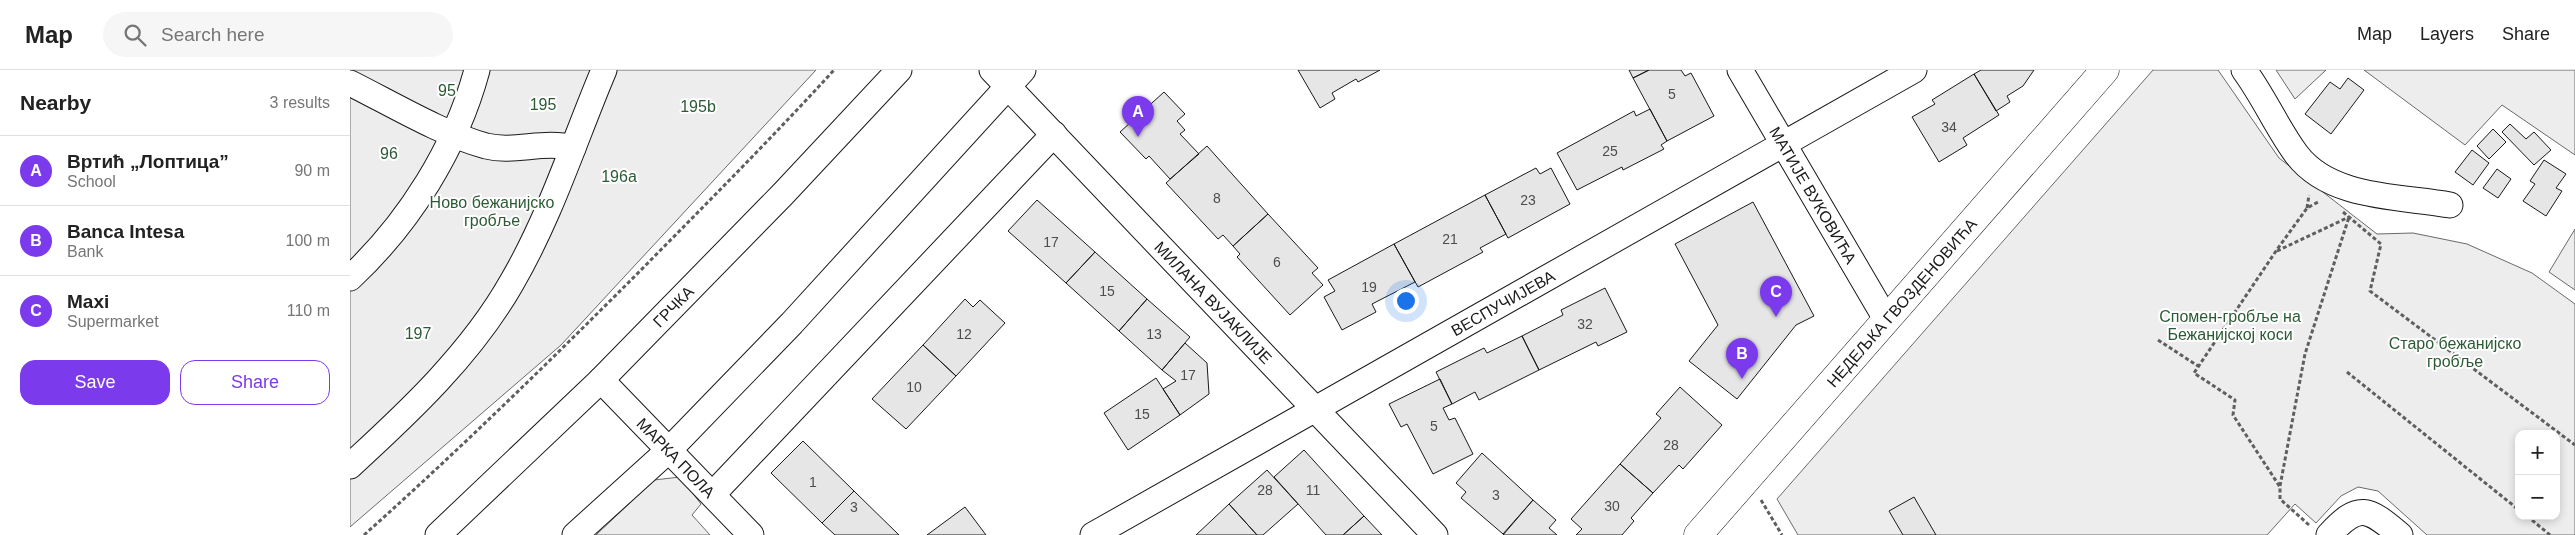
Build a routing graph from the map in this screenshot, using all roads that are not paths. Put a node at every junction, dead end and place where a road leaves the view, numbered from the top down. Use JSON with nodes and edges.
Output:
{"nodes":[{"id":1,"x":478,"y":70,"type":"edge"},
{"id":2,"x":604,"y":70,"type":"edge"},
{"id":3,"x":899,"y":70,"type":"edge"},
{"id":4,"x":1740,"y":70,"type":"edge"},
{"id":5,"x":1914,"y":70,"type":"edge"},
{"id":6,"x":2105,"y":70,"type":"edge"},
{"id":7,"x":2244,"y":70,"type":"edge"},
{"id":8,"x":1008,"y":75,"type":"edge"},
{"id":9,"x":350,"y":83,"type":"edge"},
{"id":10,"x":454,"y":134,"type":"junction"},
{"id":11,"x":1054,"y":134,"type":"junction"},
{"id":12,"x":1783,"y":146,"type":"junction"},
{"id":13,"x":573,"y":148,"type":"junction"},
{"id":14,"x":2450,"y":205,"type":"dead end"},
{"id":15,"x":350,"y":278,"type":"edge"},
{"id":16,"x":1886,"y":319,"type":"junction"},
{"id":17,"x":601,"y":380,"type":"junction"},
{"id":18,"x":1313,"y":409,"type":"junction"},
{"id":19,"x":670,"y":449,"type":"junction"},
{"id":20,"x":350,"y":466,"type":"edge"},
{"id":21,"x":714,"y":494,"type":"junction"},
{"id":22,"x":2321,"y":532,"type":"edge"},
{"id":23,"x":438,"y":535,"type":"edge"},
{"id":24,"x":575,"y":535,"type":"edge"},
{"id":25,"x":751,"y":535,"type":"edge"},
{"id":26,"x":1093,"y":535,"type":"edge"},
{"id":27,"x":1435,"y":535,"type":"edge"},
{"id":28,"x":1698,"y":535,"type":"edge"},
{"id":29,"x":2400,"y":535,"type":"edge"}],
"edges":[{"from":1,"to":10,"type":"street"},
{"from":2,"to":13,"type":"street"},
{"from":3,"to":17,"type":"street","name":"ГРЧКА"},
{"from":4,"to":12,"type":"street","name":"МАТИЈЕ ВУКОВИЋА"},
{"from":5,"to":12,"type":"street","name":"ВЕСПУЧИЈЕВА"},
{"from":6,"to":16,"type":"main road","name":"НЕДЕЉКА ГВОЗДЕНОВИЋА"},
{"from":7,"to":14,"type":"street"},
{"from":8,"to":11,"type":"street","name":"МИЛАНА ВУЈАКЛИЈЕ"},
{"from":8,"to":19,"type":"street"},
{"from":9,"to":10,"type":"street"},
{"from":10,"to":13,"type":"street"},
{"from":10,"to":15,"type":"street"},
{"from":11,"to":18,"type":"street","name":"МИЛАНА ВУЈАКЛИЈЕ"},
{"from":11,"to":21,"type":"street"},
{"from":12,"to":16,"type":"street","name":"МАТИЈЕ ВУКОВИЋА"},
{"from":12,"to":18,"type":"street","name":"ВЕСПУЧИЈЕВА"},
{"from":13,"to":20,"type":"street"},
{"from":16,"to":28,"type":"main road","name":"НЕДЕЉКА ГВОЗДЕНОВИЋА"},
{"from":17,"to":19,"type":"street","name":"МАРКА ПОЛА"},
{"from":17,"to":23,"type":"street","name":"ГРЧКА"},
{"from":18,"to":26,"type":"street","name":"ВЕСПУЧИЈЕВА"},
{"from":18,"to":27,"type":"street","name":"МИЛАНА ВУЈАКЛИЈЕ"},
{"from":19,"to":21,"type":"street","name":"МАРКА ПОЛА"},
{"from":19,"to":24,"type":"street"},
{"from":21,"to":25,"type":"street","name":"МАРКА ПОЛА"},
{"from":22,"to":29,"type":"street"}]}
